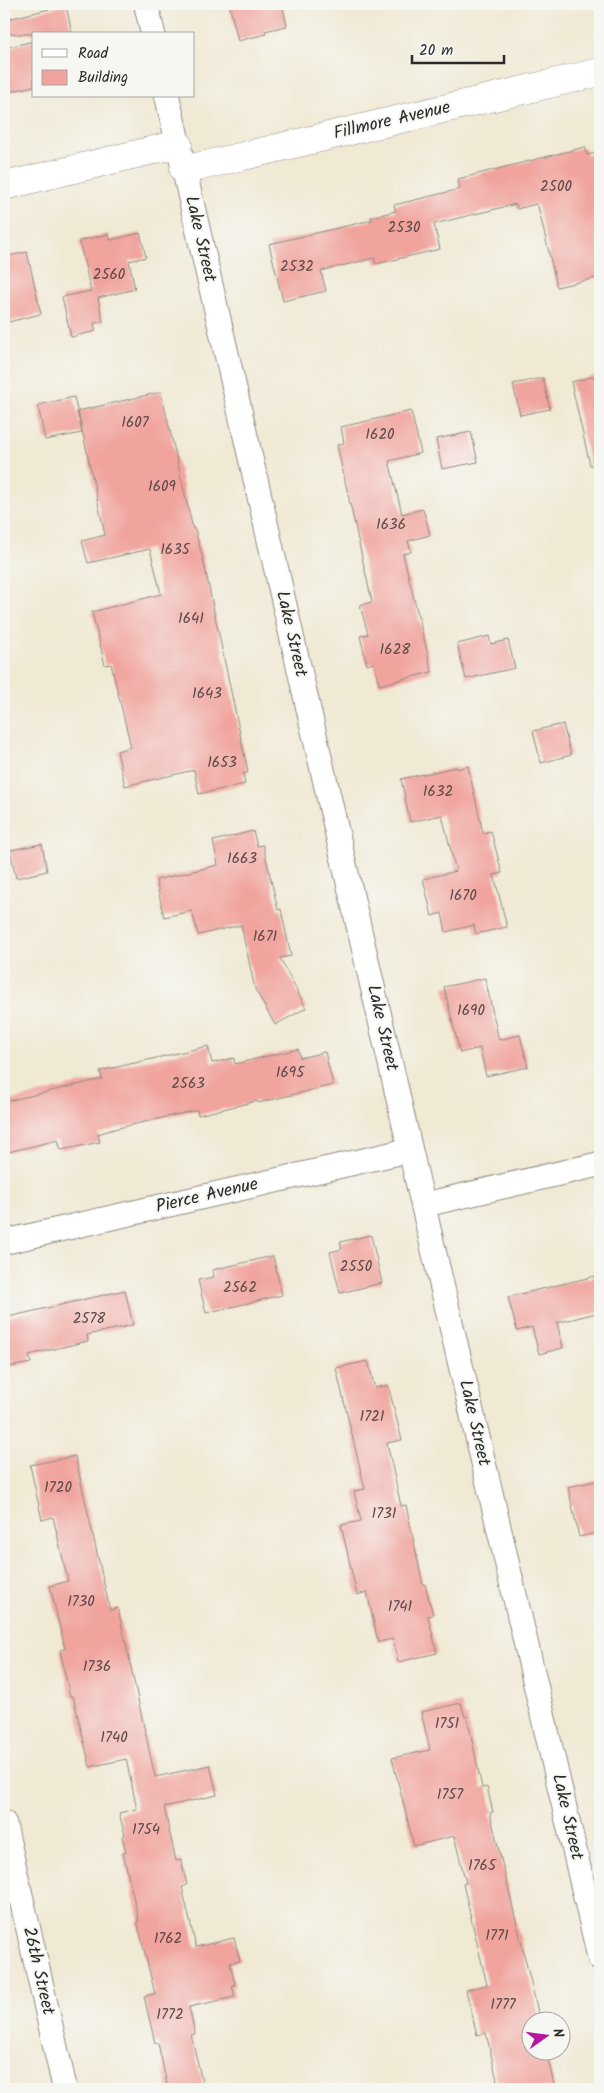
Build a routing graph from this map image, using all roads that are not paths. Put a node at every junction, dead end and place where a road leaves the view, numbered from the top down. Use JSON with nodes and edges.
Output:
{"nodes":[{"id":1,"x":146,"y":4,"type":"edge"},
{"id":2,"x":152,"y":32,"type":"edge"},
{"id":3,"x":600,"y":72,"type":"edge"},
{"id":4,"x":167,"y":98,"type":"edge"},
{"id":5,"x":178,"y":144,"type":"junction"},
{"id":6,"x":184,"y":170,"type":"junction"},
{"id":7,"x":4,"y":186,"type":"edge"},
{"id":8,"x":410,"y":1150,"type":"junction"},
{"id":9,"x":600,"y":1164,"type":"edge"},
{"id":10,"x":423,"y":1205,"type":"junction"},
{"id":11,"x":4,"y":1242,"type":"edge"},
{"id":12,"x":4,"y":1824,"type":"edge"},
{"id":13,"x":600,"y":1959,"type":"edge"},
{"id":14,"x":65,"y":2089,"type":"edge"}],
"edges":[{"from":1,"to":2,"type":"street"},
{"from":3,"to":6,"type":"street","name":"Fillmore Avenue"},
{"from":4,"to":5,"type":"street","name":"Lake Street"},
{"from":5,"to":6,"type":"street","name":"Lake Street"},
{"from":5,"to":7,"type":"street"},
{"from":6,"to":8,"type":"street","name":"Lake Street"},
{"from":8,"to":10,"type":"street","name":"Lake Street"},
{"from":8,"to":11,"type":"street","name":"Pierce Avenue"},
{"from":9,"to":10,"type":"street"},
{"from":10,"to":13,"type":"street","name":"Lake Street"},
{"from":12,"to":14,"type":"street","name":"26th Street"}]}
